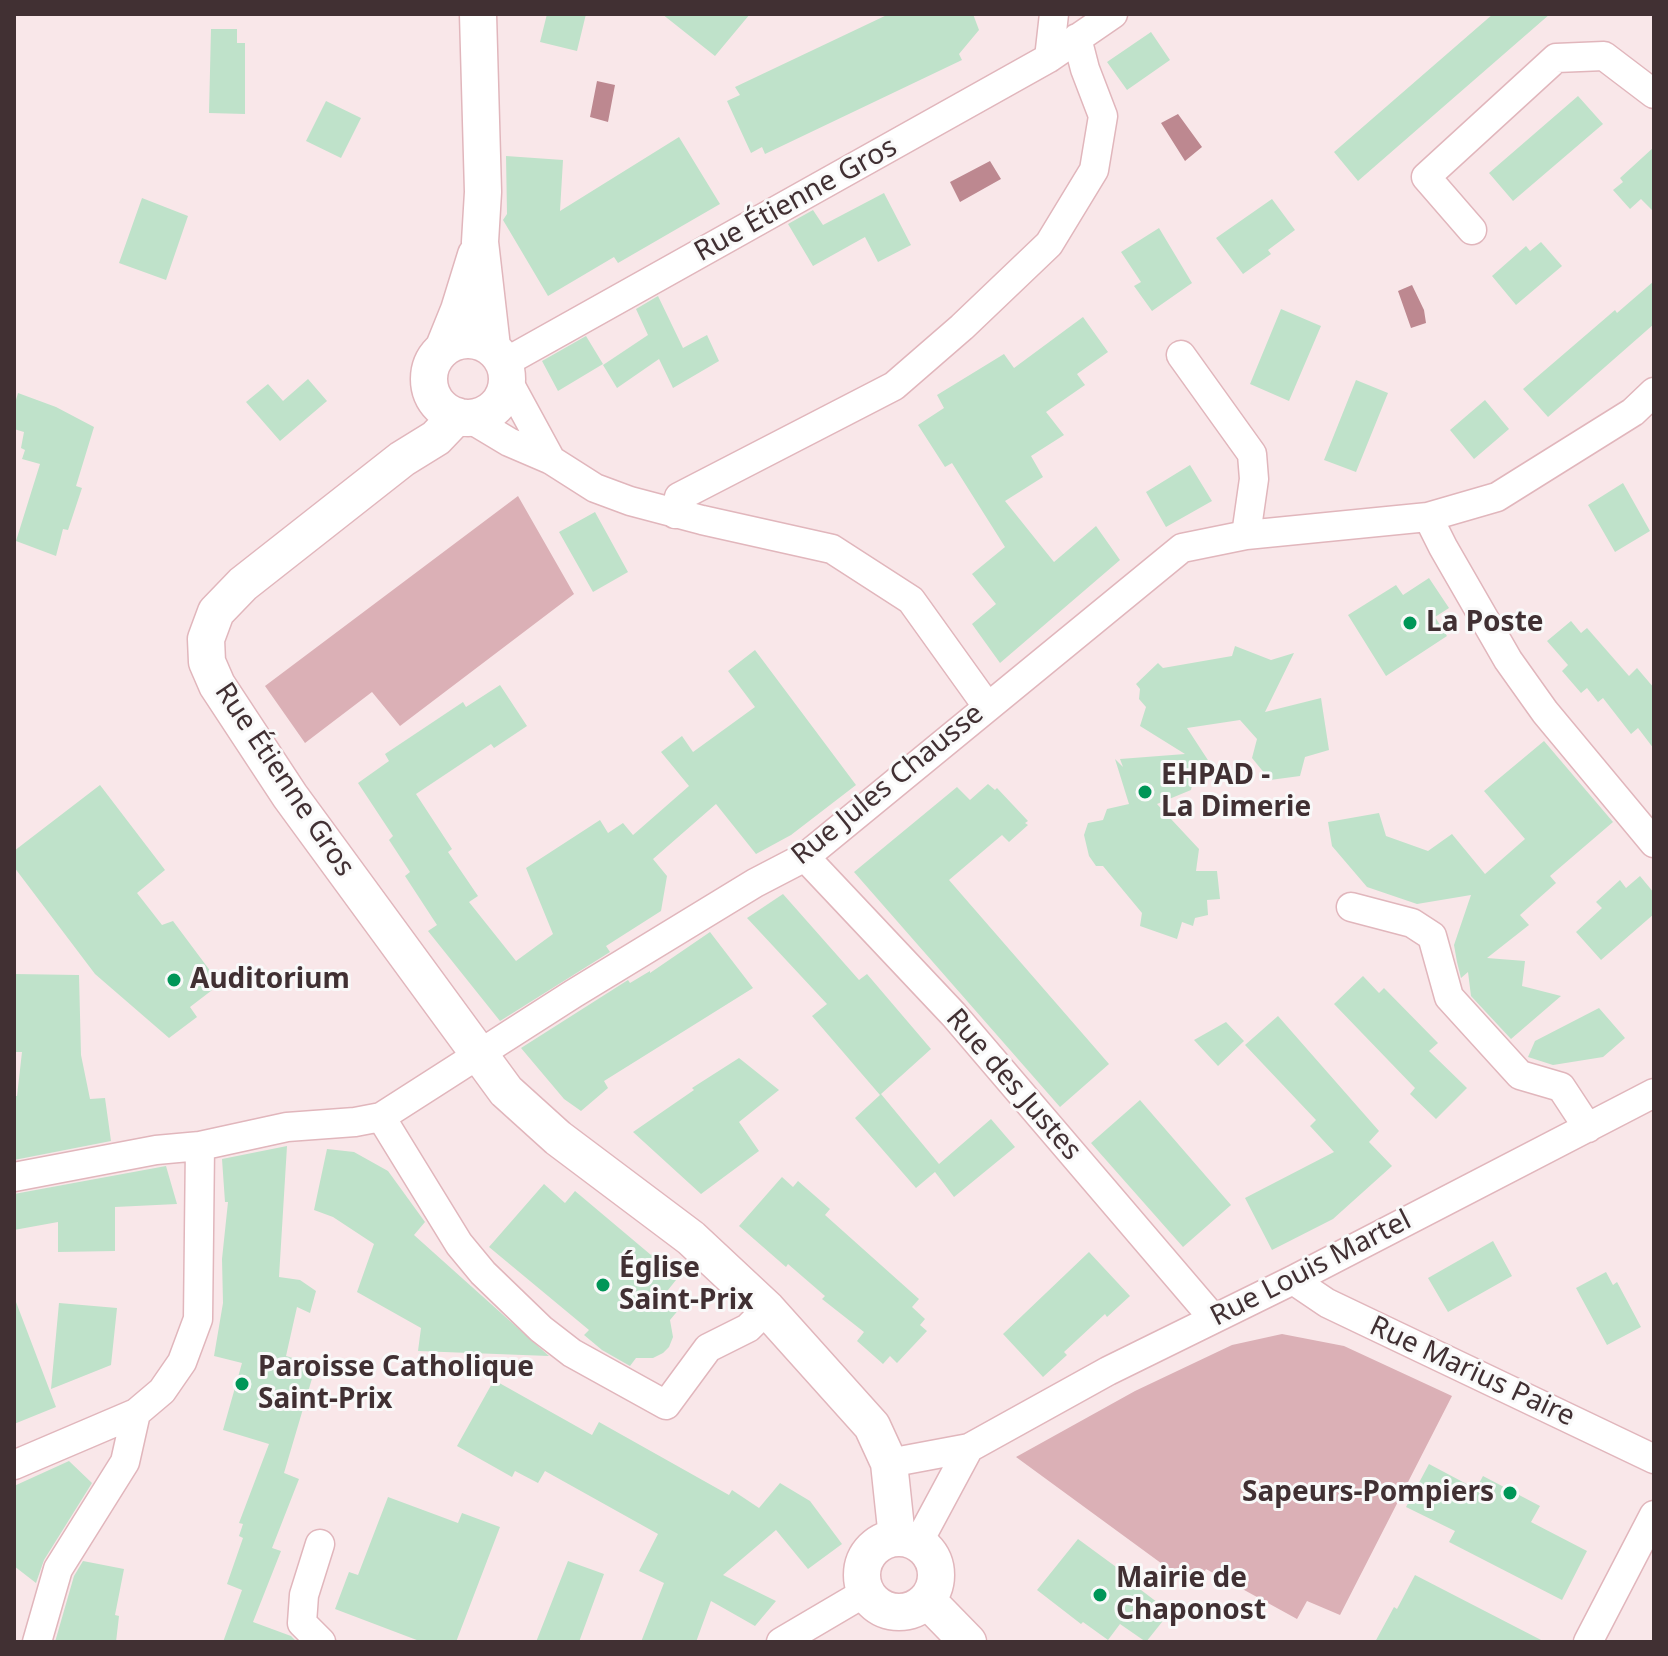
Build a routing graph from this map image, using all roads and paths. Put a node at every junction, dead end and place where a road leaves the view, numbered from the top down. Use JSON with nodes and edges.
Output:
{"nodes":[{"id":1,"x":478,"y":14,"type":"edge"},
{"id":2,"x":1054,"y":14,"type":"edge"},
{"id":3,"x":1113,"y":14,"type":"edge"},
{"id":4,"x":1077,"y":38,"type":"junction"},
{"id":5,"x":1049,"y":58,"type":"junction"},
{"id":6,"x":1654,"y":94,"type":"edge"},
{"id":7,"x":1472,"y":230,"type":"dead end"},
{"id":8,"x":480,"y":242,"type":"junction"},
{"id":9,"x":444,"y":347,"type":"junction"},
{"id":10,"x":1181,"y":355,"type":"dead end"},
{"id":11,"x":501,"y":364,"type":"junction"},
{"id":12,"x":430,"y":388,"type":"junction"},
{"id":13,"x":1654,"y":392,"type":"edge"},
{"id":14,"x":463,"y":417,"type":"junction"},
{"id":15,"x":402,"y":459,"type":"junction"},
{"id":16,"x":551,"y":460,"type":"junction"},
{"id":17,"x":675,"y":514,"type":"junction"},
{"id":18,"x":1428,"y":517,"type":"junction"},
{"id":19,"x":1246,"y":535,"type":"junction"},
{"id":20,"x":987,"y":706,"type":"junction"},
{"id":21,"x":1654,"y":843,"type":"edge"},
{"id":22,"x":805,"y":857,"type":"junction"},
{"id":23,"x":1351,"y":907,"type":"dead end"},
{"id":24,"x":480,"y":1056,"type":"junction"},
{"id":25,"x":1654,"y":1093,"type":"edge"},
{"id":26,"x":381,"y":1117,"type":"junction"},
{"id":27,"x":1588,"y":1128,"type":"junction"},
{"id":28,"x":200,"y":1146,"type":"junction"},
{"id":29,"x":14,"y":1177,"type":"edge"},
{"id":30,"x":1293,"y":1280,"type":"junction"},
{"id":31,"x":767,"y":1309,"type":"junction"},
{"id":32,"x":1213,"y":1318,"type":"junction"},
{"id":33,"x":136,"y":1413,"type":"junction"},
{"id":34,"x":969,"y":1448,"type":"junction"},
{"id":35,"x":1654,"y":1459,"type":"edge"},
{"id":36,"x":889,"y":1463,"type":"junction"},
{"id":37,"x":14,"y":1465,"type":"edge"},
{"id":38,"x":1654,"y":1515,"type":"edge"},
{"id":39,"x":908,"y":1540,"type":"junction"},
{"id":40,"x":320,"y":1544,"type":"dead end"},
{"id":41,"x":866,"y":1592,"type":"junction"},
{"id":42,"x":927,"y":1600,"type":"junction"},
{"id":43,"x":37,"y":1642,"type":"edge"},
{"id":44,"x":321,"y":1642,"type":"edge"},
{"id":45,"x":781,"y":1642,"type":"edge"},
{"id":46,"x":968,"y":1642,"type":"edge"},
{"id":47,"x":1588,"y":1642,"type":"edge"}],
"edges":[{"from":1,"to":8,"type":"main road"},
{"from":2,"to":5,"type":"street"},
{"from":3,"to":4,"type":"street","name":"Rue Étienne Gros"},
{"from":4,"to":5,"type":"street","name":"Rue Étienne Gros"},
{"from":4,"to":17,"type":"street"},
{"from":5,"to":11,"type":"street","name":"Rue Étienne Gros"},
{"from":6,"to":7,"type":"street"},
{"from":8,"to":9,"type":"main road"},
{"from":8,"to":11,"type":"main road"},
{"from":9,"to":11,"type":"main road"},
{"from":9,"to":12,"type":"main road"},
{"from":10,"to":19,"type":"street"},
{"from":11,"to":14,"type":"main road"},
{"from":11,"to":16,"type":"street"},
{"from":12,"to":14,"type":"main road"},
{"from":12,"to":15,"type":"main road"},
{"from":13,"to":18,"type":"street","name":"Rue Jules Chausse"},
{"from":14,"to":15,"type":"main road","name":"Rue Étienne Gros"},
{"from":14,"to":16,"type":"street"},
{"from":15,"to":24,"type":"main road","name":"Rue Étienne Gros"},
{"from":16,"to":17,"type":"street"},
{"from":17,"to":20,"type":"street"},
{"from":18,"to":19,"type":"street","name":"Rue Jules Chausse"},
{"from":18,"to":21,"type":"street"},
{"from":19,"to":20,"type":"street","name":"Rue Jules Chausse"},
{"from":20,"to":22,"type":"street","name":"Rue Jules Chausse"},
{"from":22,"to":24,"type":"street","name":"Rue Jules Chausse"},
{"from":22,"to":32,"type":"street","name":"Rue des Justes"},
{"from":23,"to":27,"type":"street"},
{"from":24,"to":26,"type":"street","name":"Rue Jules Chausse"},
{"from":24,"to":31,"type":"main road","name":"Rue Étienne Gros"},
{"from":25,"to":27,"type":"street","name":"Rue Louis Martel"},
{"from":26,"to":28,"type":"street"},
{"from":26,"to":31,"type":"street"},
{"from":27,"to":30,"type":"street","name":"Rue Louis Martel"},
{"from":28,"to":29,"type":"street"},
{"from":28,"to":33,"type":"street"},
{"from":30,"to":32,"type":"street","name":"Rue Louis Martel"},
{"from":30,"to":35,"type":"street","name":"Rue Marius Paire"},
{"from":31,"to":36,"type":"main road","name":"Rue Étienne Gros"},
{"from":32,"to":34,"type":"street","name":"Rue Louis Martel"},
{"from":33,"to":37,"type":"street"},
{"from":33,"to":43,"type":"street"},
{"from":34,"to":36,"type":"street","name":"Rue Louis Martel"},
{"from":34,"to":39,"type":"street"},
{"from":36,"to":39,"type":"main road","name":"Rue Étienne Gros"},
{"from":38,"to":47,"type":"street"},
{"from":39,"to":41,"type":"main road"},
{"from":39,"to":42,"type":"main road"},
{"from":40,"to":44,"type":"street"},
{"from":41,"to":42,"type":"main road"},
{"from":41,"to":45,"type":"street"},
{"from":42,"to":46,"type":"main road"}]}
